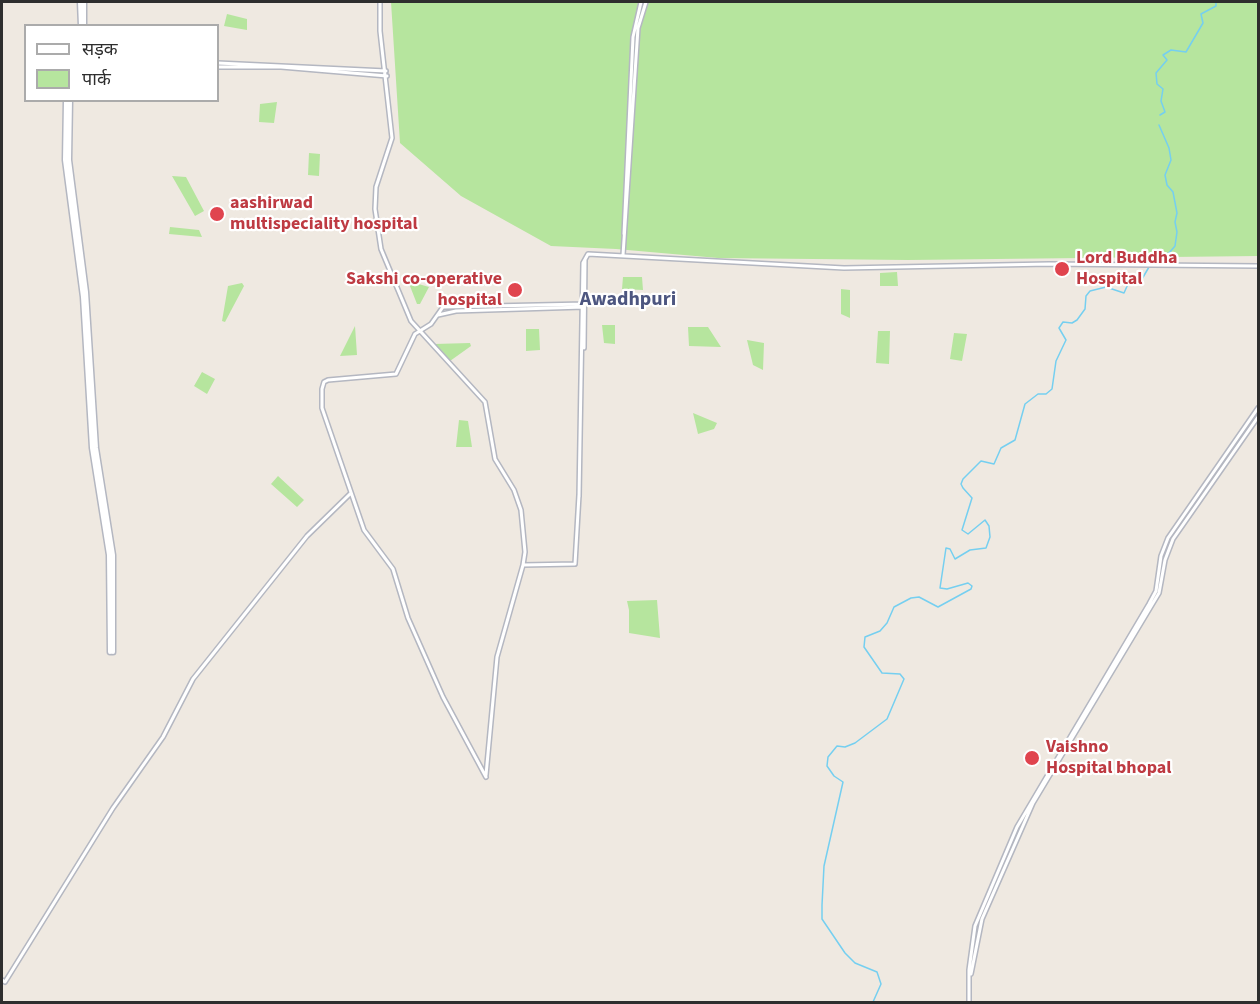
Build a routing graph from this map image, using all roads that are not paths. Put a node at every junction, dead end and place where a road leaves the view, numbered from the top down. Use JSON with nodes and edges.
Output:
{"nodes":[{"id":1,"x":82,"y":2,"type":"edge"},
{"id":2,"x":380,"y":2,"type":"edge"},
{"id":3,"x":641,"y":2,"type":"edge"},
{"id":4,"x":646,"y":2,"type":"edge"},
{"id":5,"x":639,"y":18,"type":"junction"},
{"id":6,"x":83,"y":24,"type":"edge"},
{"id":7,"x":219,"y":65,"type":"edge"},
{"id":8,"x":219,"y":65,"type":"edge"},
{"id":9,"x":387,"y":71,"type":"junction"},
{"id":10,"x":387,"y":76,"type":"junction"},
{"id":11,"x":68,"y":102,"type":"edge"},
{"id":12,"x":623,"y":255,"type":"junction"},
{"id":13,"x":1258,"y":266,"type":"edge"},
{"id":14,"x":584,"y":306,"type":"junction"},
{"id":15,"x":420,"y":330,"type":"junction"},
{"id":16,"x":1258,"y":408,"type":"edge"},
{"id":17,"x":1258,"y":417,"type":"edge"},
{"id":18,"x":351,"y":493,"type":"junction"},
{"id":19,"x":523,"y":565,"type":"junction"},
{"id":20,"x":112,"y":652,"type":"dead end"},
{"id":21,"x":971,"y":974,"type":"junction"},
{"id":22,"x":2,"y":980,"type":"edge"},
{"id":23,"x":969,"y":1002,"type":"edge"}],
"edges":[{"from":1,"to":6,"type":"main road"},
{"from":2,"to":9,"type":"street"},
{"from":3,"to":5,"type":"street"},
{"from":4,"to":5,"type":"street"},
{"from":5,"to":12,"type":"street"},
{"from":7,"to":9,"type":"street"},
{"from":8,"to":10,"type":"street"},
{"from":9,"to":10,"type":"street"},
{"from":10,"to":15,"type":"street"},
{"from":11,"to":20,"type":"main road"},
{"from":12,"to":13,"type":"street"},
{"from":12,"to":14,"type":"street"},
{"from":14,"to":15,"type":"street"},
{"from":14,"to":19,"type":"street"},
{"from":15,"to":18,"type":"street"},
{"from":15,"to":19,"type":"street"},
{"from":16,"to":21,"type":"street"},
{"from":17,"to":21,"type":"street"},
{"from":18,"to":19,"type":"street"},
{"from":18,"to":22,"type":"street"},
{"from":21,"to":23,"type":"street"}]}
